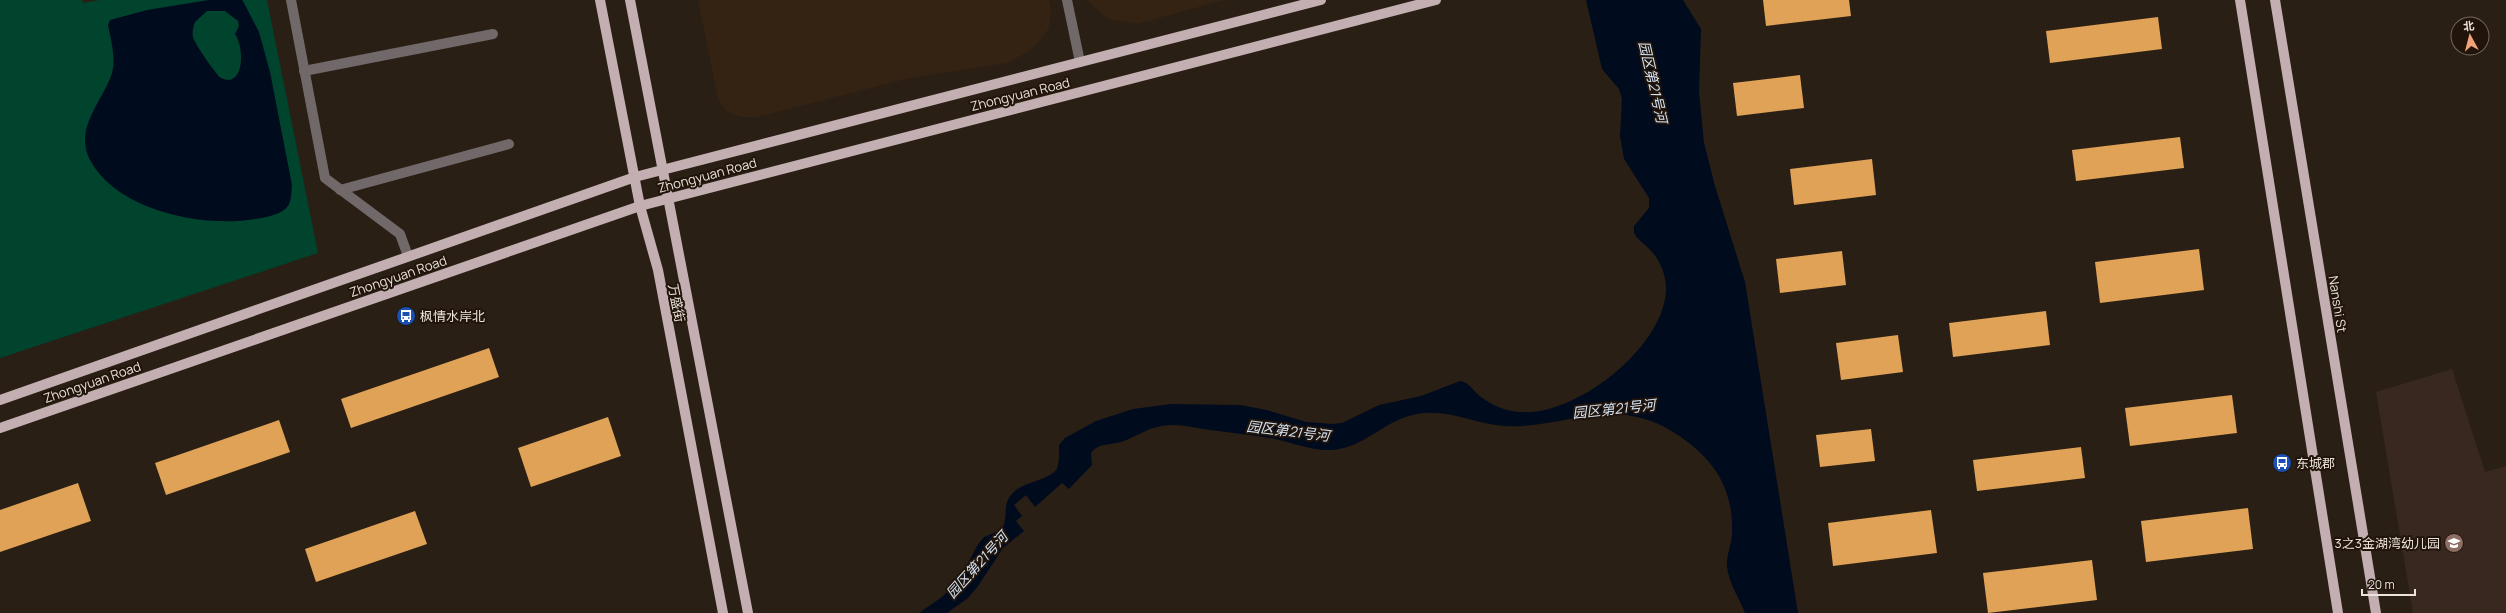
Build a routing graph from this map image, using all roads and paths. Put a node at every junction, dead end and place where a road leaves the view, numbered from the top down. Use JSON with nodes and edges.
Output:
{"nodes":[{"id":1,"x":291,"y":0,"type":"edge"},
{"id":2,"x":600,"y":0,"type":"edge"},
{"id":3,"x":630,"y":0,"type":"edge"},
{"id":4,"x":1067,"y":0,"type":"edge"},
{"id":5,"x":1321,"y":0,"type":"edge"},
{"id":6,"x":1436,"y":0,"type":"edge"},
{"id":7,"x":2240,"y":0,"type":"edge"},
{"id":8,"x":2275,"y":0,"type":"edge"},
{"id":9,"x":493,"y":34,"type":"dead end"},
{"id":10,"x":1080,"y":62,"type":"junction"},
{"id":11,"x":304,"y":71,"type":"junction"},
{"id":12,"x":509,"y":144,"type":"dead end"},
{"id":13,"x":663,"y":169,"type":"junction"},
{"id":14,"x":635,"y":177,"type":"junction"},
{"id":15,"x":340,"y":190,"type":"junction"},
{"id":16,"x":669,"y":198,"type":"junction"},
{"id":17,"x":640,"y":206,"type":"junction"},
{"id":18,"x":408,"y":256,"type":"junction"},
{"id":19,"x":0,"y":400,"type":"edge"},
{"id":20,"x":0,"y":428,"type":"edge"},
{"id":21,"x":723,"y":613,"type":"edge"},
{"id":22,"x":748,"y":613,"type":"edge"},
{"id":23,"x":2338,"y":613,"type":"edge"},
{"id":24,"x":2376,"y":613,"type":"edge"}],
"edges":[{"from":1,"to":11,"type":"street"},
{"from":2,"to":14,"type":"main road","name":"万盛街"},
{"from":3,"to":13,"type":"main road","name":"万盛街"},
{"from":4,"to":10,"type":"street"},
{"from":5,"to":10,"type":"main road","name":"Zhongyuan Road"},
{"from":6,"to":16,"type":"main road","name":"Zhongyuan Road"},
{"from":7,"to":23,"type":"main road"},
{"from":8,"to":24,"type":"main road","name":"Nanshi St"},
{"from":9,"to":11,"type":"street"},
{"from":10,"to":13,"type":"main road","name":"Zhongyuan Road"},
{"from":11,"to":15,"type":"street"},
{"from":12,"to":15,"type":"street"},
{"from":13,"to":14,"type":"main road","name":"Zhongyuan Road"},
{"from":13,"to":16,"type":"main road","name":"万盛街"},
{"from":14,"to":17,"type":"main road","name":"万盛街"},
{"from":14,"to":18,"type":"main road","name":"Zhongyuan Road"},
{"from":15,"to":18,"type":"street"},
{"from":16,"to":17,"type":"main road","name":"Zhongyuan Road"},
{"from":16,"to":22,"type":"main road","name":"万盛街"},
{"from":17,"to":20,"type":"main road","name":"Zhongyuan Road"},
{"from":17,"to":21,"type":"main road","name":"万盛街"},
{"from":18,"to":19,"type":"main road","name":"Zhongyuan Road"}]}
